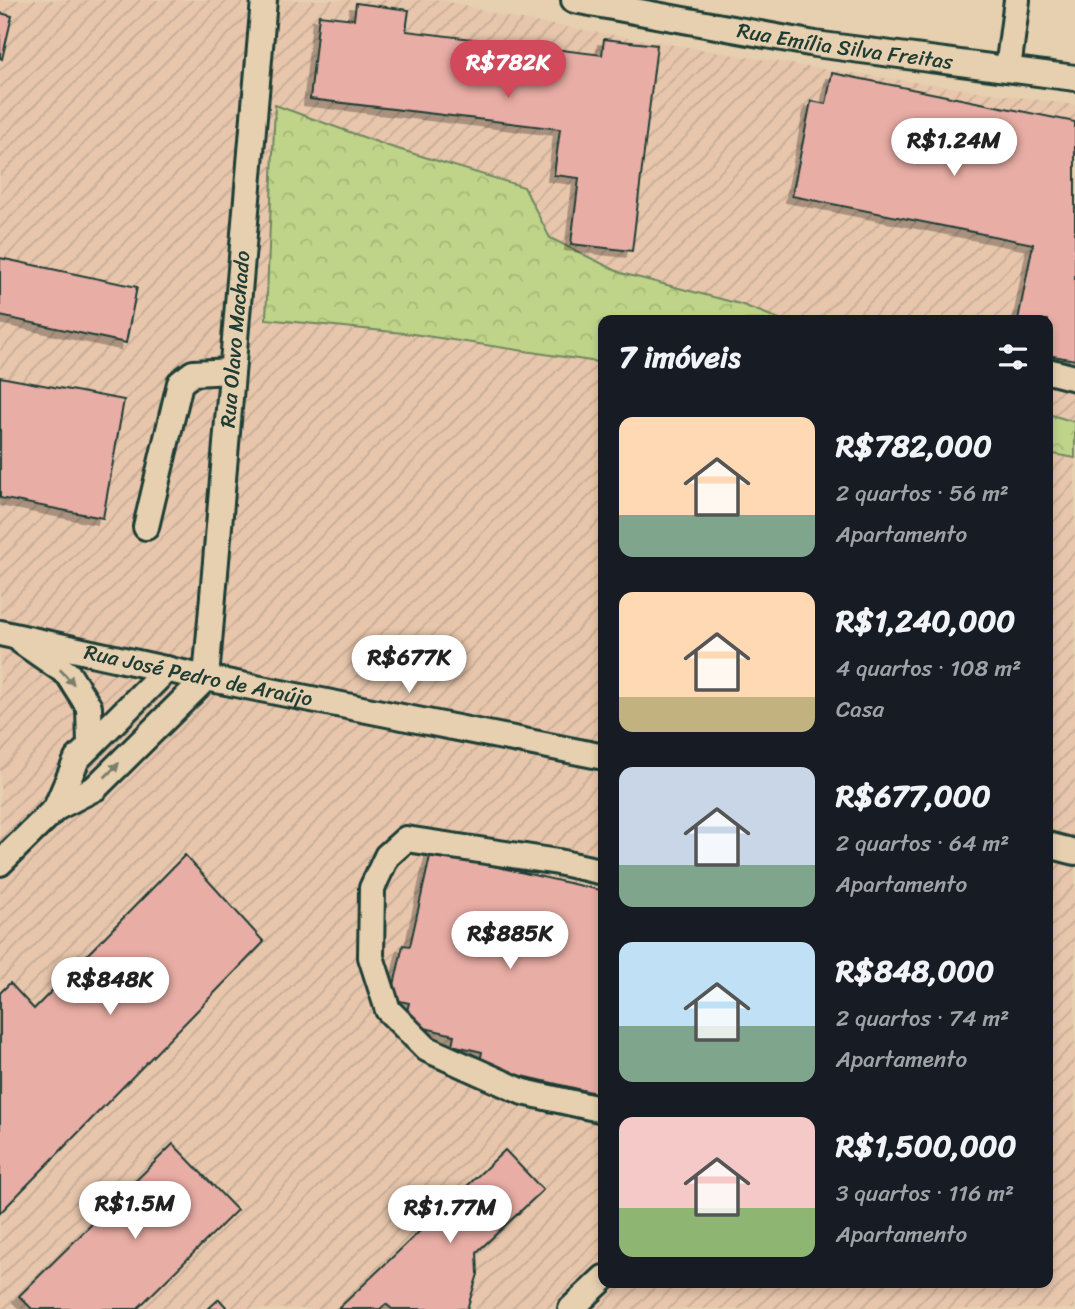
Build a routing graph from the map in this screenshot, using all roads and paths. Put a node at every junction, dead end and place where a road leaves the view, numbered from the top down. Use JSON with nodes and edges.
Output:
{"nodes":[{"id":1,"x":264,"y":0,"type":"edge"},
{"id":2,"x":574,"y":0,"type":"edge"},
{"id":3,"x":1017,"y":0,"type":"edge"},
{"id":4,"x":1008,"y":69,"type":"junction"},
{"id":5,"x":1075,"y":78,"type":"edge"},
{"id":6,"x":232,"y":370,"type":"junction"},
{"id":7,"x":1053,"y":372,"type":"edge"},
{"id":8,"x":1075,"y":378,"type":"edge"},
{"id":9,"x":146,"y":527,"type":"dead end"},
{"id":10,"x":7,"y":635,"type":"edge"},
{"id":11,"x":167,"y":669,"type":"junction"},
{"id":12,"x":206,"y":678,"type":"junction"},
{"id":13,"x":90,"y":746,"type":"junction"},
{"id":14,"x":598,"y":756,"type":"edge"},
{"id":15,"x":56,"y":808,"type":"junction"},
{"id":16,"x":0,"y":863,"type":"edge"},
{"id":17,"x":598,"y":871,"type":"edge"},
{"id":18,"x":598,"y":1109,"type":"edge"},
{"id":19,"x":598,"y":1284,"type":"edge"},
{"id":20,"x":571,"y":1309,"type":"edge"}],
"edges":[{"from":1,"to":6,"type":"street","name":"Rua Olavo Machado"},
{"from":2,"to":4,"type":"street","name":"Rua Emília Silva Freitas"},
{"from":3,"to":4,"type":"street"},
{"from":4,"to":5,"type":"street","name":"Rua Emília Silva Freitas"},
{"from":6,"to":9,"type":"street"},
{"from":6,"to":12,"type":"street","name":"Rua Olavo Machado"},
{"from":7,"to":8,"type":"street"},
{"from":10,"to":11,"type":"street","name":"Rua José Pedro de Araújo"},
{"from":10,"to":13,"type":"street","one_way":true},
{"from":11,"to":12,"type":"street","name":"Rua José Pedro de Araújo"},
{"from":11,"to":13,"type":"street"},
{"from":12,"to":14,"type":"street","name":"Rua José Pedro de Araújo"},
{"from":15,"to":12,"type":"street","one_way":true},
{"from":13,"to":15,"type":"street"},
{"from":15,"to":16,"type":"street"},
{"from":17,"to":18,"type":"street"},
{"from":19,"to":20,"type":"street"}]}
